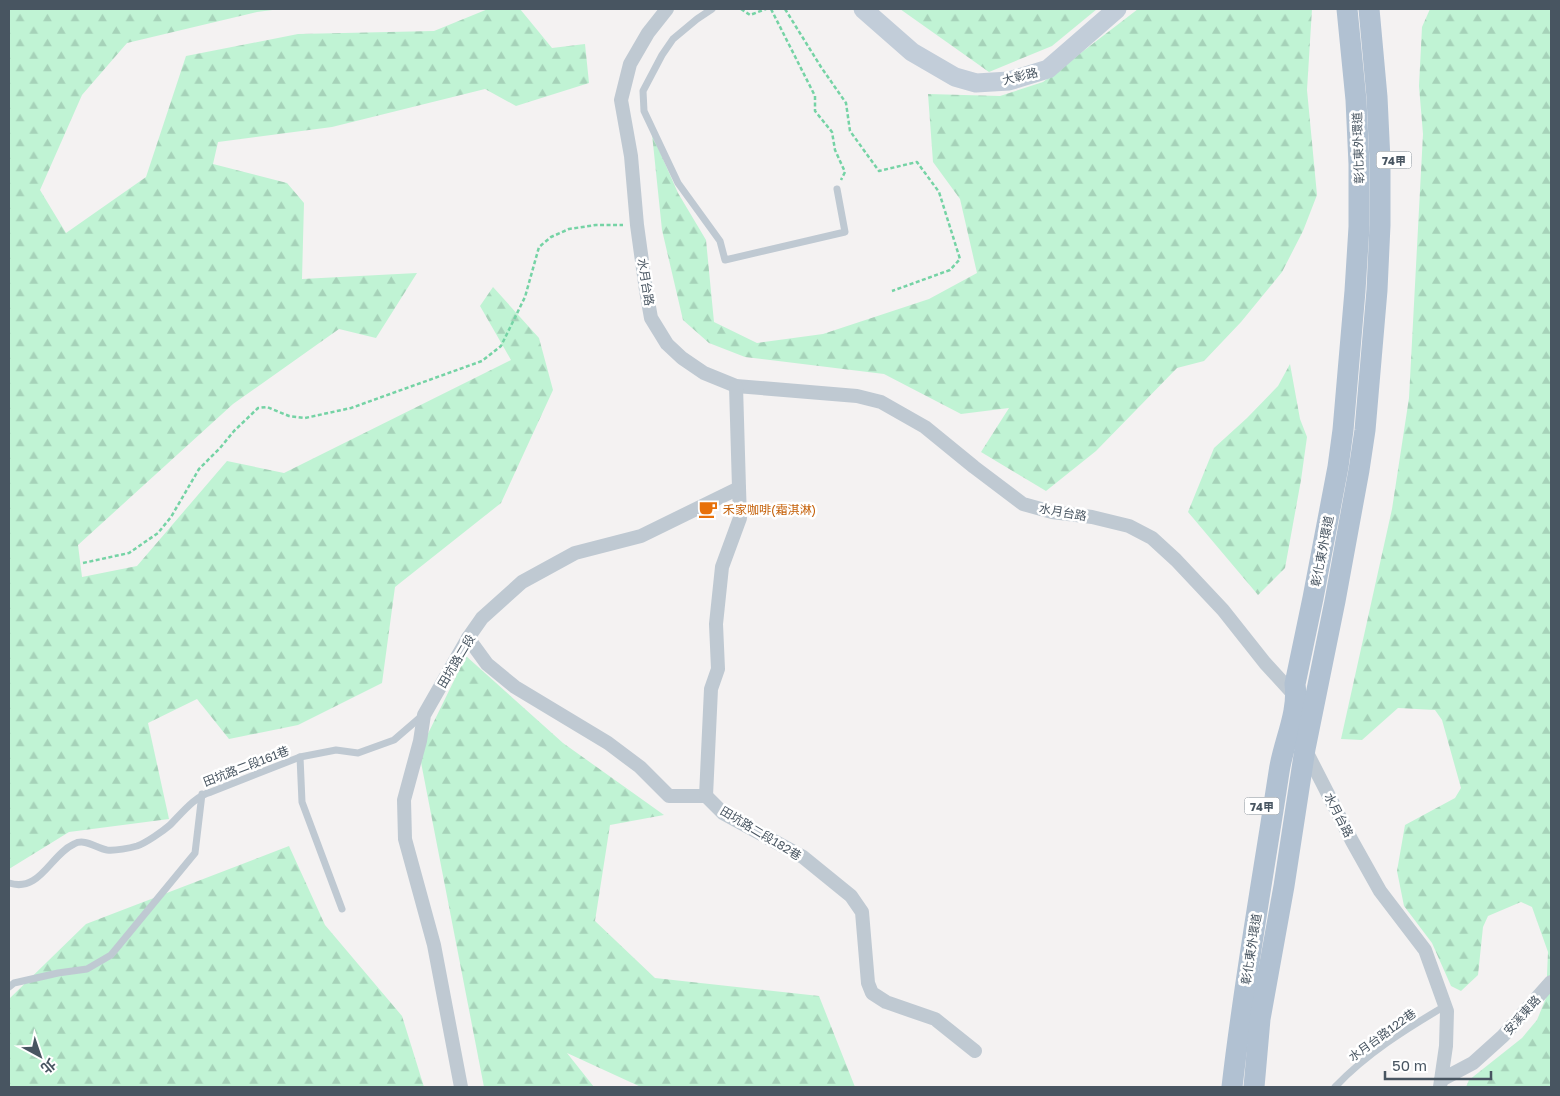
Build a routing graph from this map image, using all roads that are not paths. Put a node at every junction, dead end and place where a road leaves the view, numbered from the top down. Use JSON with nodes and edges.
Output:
{"nodes":[{"id":1,"x":667,"y":9,"type":"edge"},
{"id":2,"x":712,"y":9,"type":"edge"},
{"id":3,"x":863,"y":9,"type":"edge"},
{"id":4,"x":1118,"y":9,"type":"edge"},
{"id":5,"x":1334,"y":9,"type":"edge"},
{"id":6,"x":1347,"y":9,"type":"edge"},
{"id":7,"x":1369,"y":9,"type":"edge"},
{"id":8,"x":1382,"y":9,"type":"edge"},
{"id":9,"x":1378,"y":32,"type":"junction"},
{"id":10,"x":1344,"y":38,"type":"junction"},
{"id":11,"x":837,"y":189,"type":"road end"},
{"id":12,"x":736,"y":386,"type":"junction"},
{"id":13,"x":739,"y":488,"type":"junction"},
{"id":14,"x":1341,"y":602,"type":"junction"},
{"id":15,"x":468,"y":638,"type":"junction"},
{"id":16,"x":1292,"y":692,"type":"junction"},
{"id":17,"x":424,"y":715,"type":"junction"},
{"id":18,"x":1305,"y":748,"type":"junction"},
{"id":19,"x":300,"y":757,"type":"junction"},
{"id":20,"x":1317,"y":772,"type":"junction"},
{"id":21,"x":202,"y":794,"type":"junction"},
{"id":22,"x":706,"y":796,"type":"junction"},
{"id":23,"x":9,"y":883,"type":"edge"},
{"id":24,"x":342,"y":909,"type":"dead end"},
{"id":25,"x":1551,"y":982,"type":"edge"},
{"id":26,"x":9,"y":987,"type":"edge"},
{"id":27,"x":1445,"y":1006,"type":"junction"},
{"id":28,"x":1250,"y":1018,"type":"junction"},
{"id":29,"x":975,"y":1051,"type":"dead end"},
{"id":30,"x":1440,"y":1084,"type":"edge"},
{"id":31,"x":461,"y":1087,"type":"edge"},
{"id":32,"x":1220,"y":1087,"type":"edge"},
{"id":33,"x":1232,"y":1087,"type":"edge"},
{"id":34,"x":1254,"y":1087,"type":"edge"},
{"id":35,"x":1267,"y":1087,"type":"edge"},
{"id":36,"x":1335,"y":1087,"type":"edge"}],
"edges":[{"from":1,"to":12,"type":"street","name":"水月台路"},
{"from":2,"to":11,"type":"lane"},
{"from":3,"to":4,"type":"main road","name":"大彰路"},
{"from":5,"to":10,"type":"main road","number":"74甲"},
{"from":6,"to":10,"type":"main road","name":"彰化東外環道","number":"74甲"},
{"from":7,"to":9,"type":"main road","name":"彰化東外環道","number":"74甲"},
{"from":8,"to":9,"type":"main road","number":"74甲"},
{"from":9,"to":14,"type":"main road","name":"彰化東外環道","number":"74甲"},
{"from":10,"to":16,"type":"main road","name":"彰化東外環道","number":"74甲"},
{"from":12,"to":13,"type":"street"},
{"from":12,"to":16,"type":"street","name":"水月台路"},
{"from":13,"to":15,"type":"street","name":"田坑路二段"},
{"from":13,"to":22,"type":"street"},
{"from":14,"to":18,"type":"main road","name":"彰化東外環道","number":"74甲"},
{"from":14,"to":20,"type":"main road","number":"74甲"},
{"from":15,"to":17,"type":"street","name":"田坑路二段"},
{"from":15,"to":22,"type":"street"},
{"from":16,"to":18,"type":"street","name":"水月台路"},
{"from":16,"to":28,"type":"main road","name":"彰化東外環道","number":"74甲"},
{"from":17,"to":19,"type":"lane","name":"田坑路二段161巷"},
{"from":17,"to":31,"type":"street","name":"田坑路二段"},
{"from":18,"to":20,"type":"street","name":"水月台路"},
{"from":18,"to":28,"type":"main road","name":"彰化東外環道","number":"74甲"},
{"from":19,"to":21,"type":"lane","name":"田坑路二段161巷"},
{"from":19,"to":24,"type":"lane"},
{"from":20,"to":27,"type":"street","name":"水月台路"},
{"from":20,"to":28,"type":"main road","number":"74甲"},
{"from":21,"to":23,"type":"lane","name":"田坑路二段161巷"},
{"from":21,"to":26,"type":"lane"},
{"from":22,"to":29,"type":"street","name":"田坑路二段182巷"},
{"from":25,"to":30,"type":"street","name":"安溪東路"},
{"from":27,"to":30,"type":"street","name":"水月台路"},
{"from":27,"to":36,"type":"lane","name":"水月台路122巷"},
{"from":28,"to":32,"type":"main road","number":"74甲"},
{"from":28,"to":33,"type":"main road","name":"彰化東外環道","number":"74甲"},
{"from":28,"to":34,"type":"main road","name":"彰化東外環道","number":"74甲"},
{"from":28,"to":35,"type":"main road","number":"74甲"}]}
